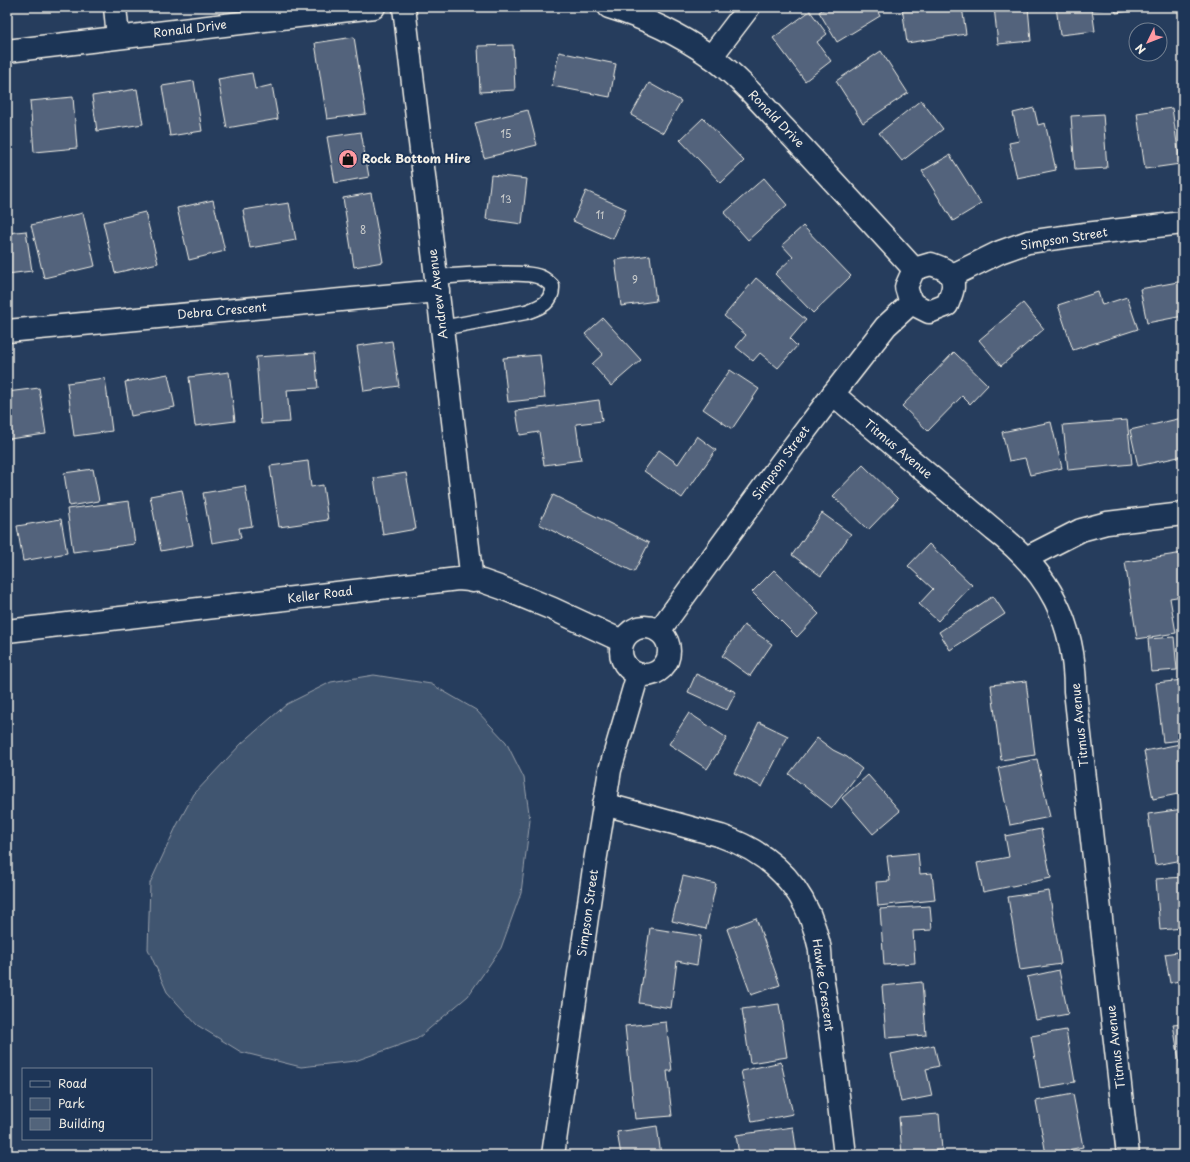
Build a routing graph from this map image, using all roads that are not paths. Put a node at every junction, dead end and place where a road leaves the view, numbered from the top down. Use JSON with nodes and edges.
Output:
{"nodes":[{"id":1,"x":114,"y":7,"type":"edge"},
{"id":2,"x":374,"y":7,"type":"edge"},
{"id":3,"x":404,"y":7,"type":"edge"},
{"id":4,"x":610,"y":7,"type":"edge"},
{"id":5,"x":749,"y":7,"type":"edge"},
{"id":6,"x":118,"y":37,"type":"junction"},
{"id":7,"x":7,"y":51,"type":"edge"},
{"id":8,"x":711,"y":57,"type":"junction"},
{"id":9,"x":1183,"y":223,"type":"edge"},
{"id":10,"x":914,"y":269,"type":"junction"},
{"id":11,"x":951,"y":276,"type":"junction"},
{"id":12,"x":437,"y":284,"type":"junction"},
{"id":13,"x":911,"y":303,"type":"junction"},
{"id":14,"x":442,"y":328,"type":"junction"},
{"id":15,"x":7,"y":331,"type":"edge"},
{"id":16,"x":833,"y":394,"type":"junction"},
{"id":17,"x":1183,"y":514,"type":"edge"},
{"id":18,"x":1026,"y":558,"type":"junction"},
{"id":19,"x":472,"y":581,"type":"junction"},
{"id":20,"x":7,"y":631,"type":"edge"},
{"id":21,"x":659,"y":631,"type":"junction"},
{"id":22,"x":622,"y":641,"type":"junction"},
{"id":23,"x":638,"y":674,"type":"junction"},
{"id":24,"x":604,"y":804,"type":"junction"},
{"id":25,"x":553,"y":1155,"type":"edge"},
{"id":26,"x":845,"y":1155,"type":"edge"},
{"id":27,"x":1128,"y":1155,"type":"edge"}],
"edges":[{"from":1,"to":6,"type":"street"},
{"from":2,"to":6,"type":"street","name":"Ronald Drive"},
{"from":3,"to":12,"type":"street","name":"Andrew Avenue"},
{"from":4,"to":8,"type":"street","name":"Ronald Drive"},
{"from":5,"to":8,"type":"street"},
{"from":6,"to":7,"type":"street","name":"Ronald Drive"},
{"from":8,"to":10,"type":"street","name":"Ronald Drive"},
{"from":9,"to":11,"type":"street","name":"Simpson Street"},
{"from":10,"to":11,"type":"street"},
{"from":10,"to":13,"type":"street"},
{"from":11,"to":13,"type":"street"},
{"from":12,"to":14,"type":"street","name":"Andrew Avenue"},
{"from":12,"to":14,"type":"lane","name":"Debra Crescent"},
{"from":12,"to":15,"type":"street","name":"Debra Crescent"},
{"from":13,"to":16,"type":"street","name":"Simpson Street"},
{"from":14,"to":19,"type":"street","name":"Andrew Avenue"},
{"from":16,"to":18,"type":"street","name":"Titmus Avenue"},
{"from":16,"to":21,"type":"street","name":"Simpson Street"},
{"from":17,"to":18,"type":"street"},
{"from":18,"to":27,"type":"street","name":"Titmus Avenue"},
{"from":19,"to":20,"type":"street","name":"Keller Road"},
{"from":19,"to":22,"type":"street","name":"Keller Road"},
{"from":21,"to":22,"type":"street"},
{"from":21,"to":23,"type":"street"},
{"from":22,"to":23,"type":"street"},
{"from":23,"to":24,"type":"street","name":"Simpson Street"},
{"from":24,"to":25,"type":"street","name":"Simpson Street"},
{"from":24,"to":26,"type":"street","name":"Hawke Crescent"}]}
